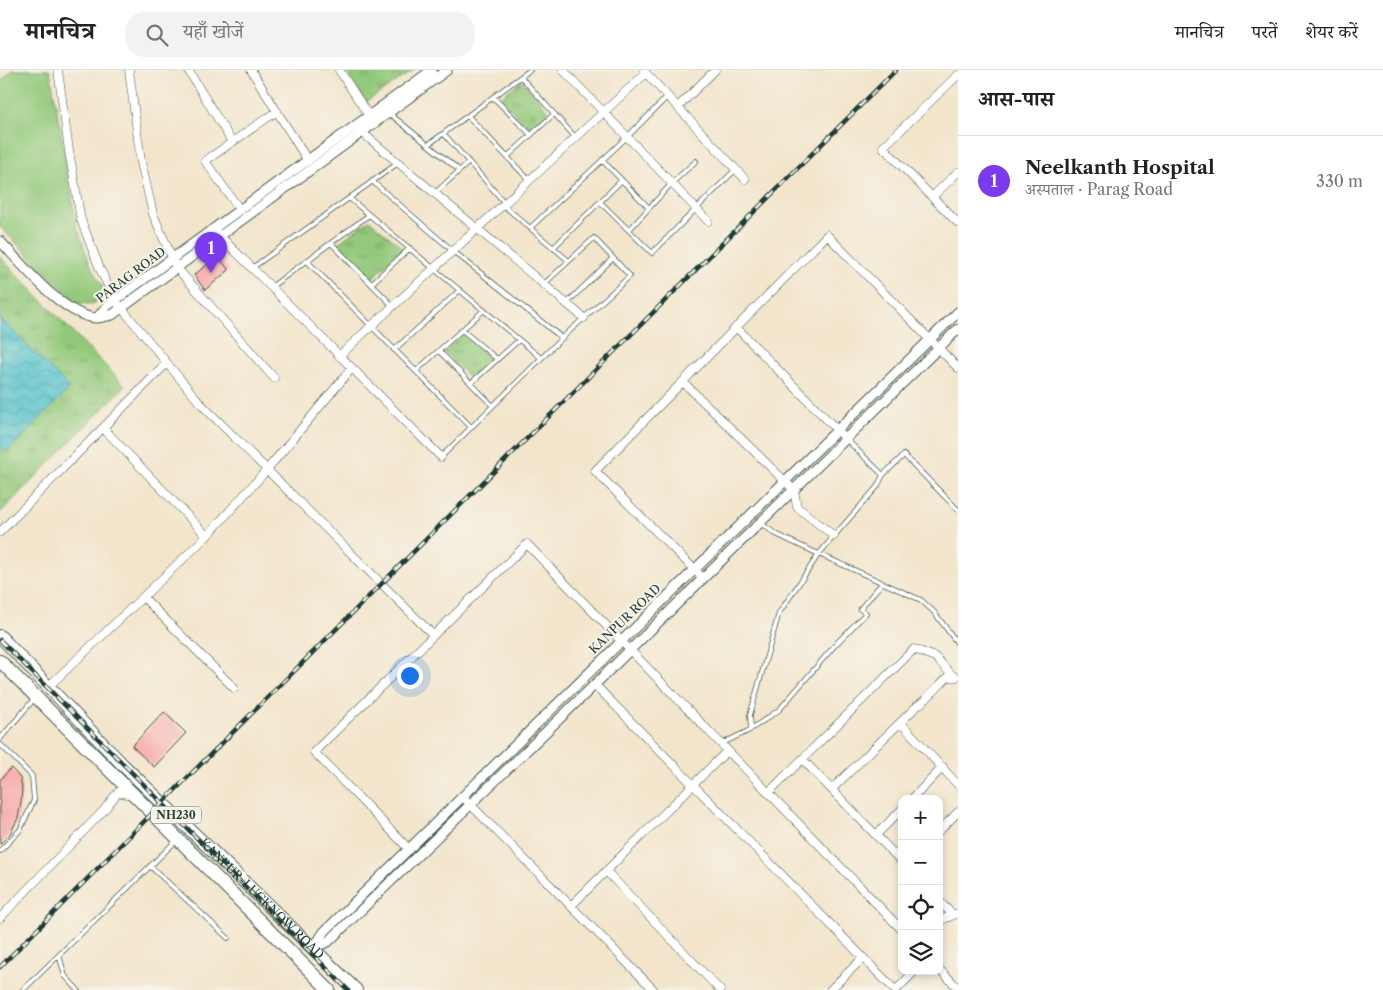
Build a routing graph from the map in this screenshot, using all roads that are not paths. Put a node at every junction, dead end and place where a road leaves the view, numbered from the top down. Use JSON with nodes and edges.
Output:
{"nodes":[{"id":1,"x":58,"y":70,"type":"edge"},
{"id":2,"x":129,"y":70,"type":"edge"},
{"id":3,"x":188,"y":70,"type":"edge"},
{"id":4,"x":251,"y":70,"type":"edge"},
{"id":5,"x":339,"y":70,"type":"edge"},
{"id":6,"x":432,"y":70,"type":"edge"},
{"id":7,"x":446,"y":70,"type":"edge"},
{"id":8,"x":530,"y":70,"type":"edge"},
{"id":9,"x":563,"y":70,"type":"edge"},
{"id":10,"x":715,"y":70,"type":"edge"},
{"id":11,"x":645,"y":71,"type":"edge"},
{"id":12,"x":958,"y":75,"type":"edge"},
{"id":13,"x":521,"y":77,"type":"junction"},
{"id":14,"x":668,"y":96,"type":"junction"},
{"id":15,"x":493,"y":97,"type":"junction"},
{"id":16,"x":678,"y":107,"type":"junction"},
{"id":17,"x":276,"y":111,"type":"junction"},
{"id":18,"x":388,"y":112,"type":"junction"},
{"id":19,"x":604,"y":112,"type":"junction"},
{"id":20,"x":554,"y":114,"type":"junction"},
{"id":21,"x":369,"y":116,"type":"junction"},
{"id":22,"x":468,"y":116,"type":"junction"},
{"id":23,"x":358,"y":129,"type":"junction"},
{"id":24,"x":444,"y":134,"type":"junction"},
{"id":25,"x":531,"y":135,"type":"junction"},
{"id":26,"x":627,"y":137,"type":"junction"},
{"id":27,"x":576,"y":138,"type":"junction"},
{"id":28,"x":232,"y":142,"type":"junction"},
{"id":29,"x":429,"y":144,"type":"junction"},
{"id":30,"x":507,"y":157,"type":"junction"},
{"id":31,"x":602,"y":160,"type":"junction"},
{"id":32,"x":308,"y":161,"type":"junction"},
{"id":33,"x":696,"y":161,"type":"dead end"},
{"id":34,"x":399,"y":162,"type":"junction"},
{"id":35,"x":469,"y":162,"type":"junction"},
{"id":36,"x":736,"y":169,"type":"junction"},
{"id":37,"x":459,"y":170,"type":"junction"},
{"id":38,"x":958,"y":172,"type":"edge"},
{"id":39,"x":745,"y":179,"type":"dead end"},
{"id":40,"x":529,"y":180,"type":"junction"},
{"id":41,"x":622,"y":180,"type":"junction"},
{"id":42,"x":372,"y":181,"type":"junction"},
{"id":43,"x":672,"y":184,"type":"junction"},
{"id":44,"x":436,"y":193,"type":"junction"},
{"id":45,"x":932,"y":197,"type":"junction"},
{"id":46,"x":349,"y":198,"type":"junction"},
{"id":47,"x":600,"y":202,"type":"junction"},
{"id":48,"x":504,"y":204,"type":"junction"},
{"id":49,"x":648,"y":208,"type":"junction"},
{"id":50,"x":696,"y":209,"type":"junction"},
{"id":51,"x":240,"y":210,"type":"junction"},
{"id":52,"x":369,"y":215,"type":"junction"},
{"id":53,"x":708,"y":221,"type":"dead end"},
{"id":54,"x":958,"y":223,"type":"edge"},
{"id":55,"x":477,"y":228,"type":"junction"},
{"id":56,"x":530,"y":228,"type":"junction"},
{"id":57,"x":628,"y":230,"type":"junction"},
{"id":58,"x":216,"y":232,"type":"junction"},
{"id":59,"x":0,"y":241,"type":"edge"},
{"id":60,"x":332,"y":243,"type":"junction"},
{"id":61,"x":410,"y":248,"type":"junction"},
{"id":62,"x":553,"y":248,"type":"junction"},
{"id":63,"x":453,"y":251,"type":"junction"},
{"id":64,"x":613,"y":258,"type":"junction"},
{"id":65,"x":307,"y":261,"type":"junction"},
{"id":66,"x":569,"y":261,"type":"junction"},
{"id":67,"x":174,"y":263,"type":"junction"},
{"id":68,"x":252,"y":268,"type":"junction"},
{"id":69,"x":434,"y":268,"type":"junction"},
{"id":70,"x":371,"y":284,"type":"junction"},
{"id":71,"x":544,"y":284,"type":"junction"},
{"id":72,"x":271,"y":287,"type":"junction"},
{"id":73,"x":460,"y":290,"type":"junction"},
{"id":74,"x":116,"y":300,"type":"junction"},
{"id":75,"x":566,"y":303,"type":"junction"},
{"id":76,"x":393,"y":306,"type":"junction"},
{"id":77,"x":122,"y":308,"type":"junction"},
{"id":78,"x":484,"y":310,"type":"junction"},
{"id":79,"x":958,"y":312,"type":"edge"},
{"id":80,"x":97,"y":318,"type":"junction"},
{"id":81,"x":584,"y":318,"type":"junction"},
{"id":82,"x":370,"y":327,"type":"junction"},
{"id":83,"x":736,"y":327,"type":"junction"},
{"id":84,"x":958,"y":329,"type":"edge"},
{"id":85,"x":462,"y":330,"type":"junction"},
{"id":86,"x":562,"y":338,"type":"junction"},
{"id":87,"x":519,"y":340,"type":"junction"},
{"id":88,"x":930,"y":340,"type":"junction"},
{"id":89,"x":938,"y":348,"type":"junction"},
{"id":90,"x":394,"y":350,"type":"junction"},
{"id":91,"x":439,"y":351,"type":"junction"},
{"id":92,"x":339,"y":356,"type":"junction"},
{"id":93,"x":541,"y":358,"type":"junction"},
{"id":94,"x":497,"y":359,"type":"junction"},
{"id":95,"x":167,"y":363,"type":"junction"},
{"id":96,"x":352,"y":368,"type":"junction"},
{"id":97,"x":958,"y":368,"type":"edge"},
{"id":98,"x":416,"y":371,"type":"junction"},
{"id":99,"x":274,"y":378,"type":"dead end"},
{"id":100,"x":683,"y":382,"type":"junction"},
{"id":101,"x":471,"y":383,"type":"junction"},
{"id":102,"x":493,"y":406,"type":"junction"},
{"id":103,"x":471,"y":427,"type":"junction"},
{"id":104,"x":103,"y":428,"type":"junction"},
{"id":105,"x":837,"y":430,"type":"junction"},
{"id":106,"x":846,"y":439,"type":"junction"},
{"id":107,"x":441,"y":457,"type":"joint"},
{"id":108,"x":266,"y":469,"type":"junction"},
{"id":109,"x":883,"y":475,"type":"junction"},
{"id":110,"x":785,"y":482,"type":"junction"},
{"id":111,"x":794,"y":490,"type":"junction"},
{"id":112,"x":958,"y":510,"type":"edge"},
{"id":113,"x":760,"y":523,"type":"junction"},
{"id":114,"x":0,"y":532,"type":"edge"},
{"id":115,"x":207,"y":536,"type":"junction"},
{"id":116,"x":834,"y":536,"type":"junction"},
{"id":117,"x":819,"y":554,"type":"junction"},
{"id":118,"x":694,"y":569,"type":"junction"},
{"id":119,"x":703,"y":578,"type":"junction"},
{"id":120,"x":882,"y":583,"type":"junction"},
{"id":121,"x":143,"y":597,"type":"junction"},
{"id":122,"x":434,"y":635,"type":"junction"},
{"id":123,"x":0,"y":636,"type":"edge"},
{"id":124,"x":621,"y":641,"type":"junction"},
{"id":125,"x":958,"y":644,"type":"edge"},
{"id":126,"x":630,"y":651,"type":"junction"},
{"id":127,"x":0,"y":661,"type":"edge"},
{"id":128,"x":956,"y":677,"type":"edge"},
{"id":129,"x":595,"y":685,"type":"junction"},
{"id":130,"x":48,"y":687,"type":"junction"},
{"id":131,"x":234,"y":688,"type":"dead end"},
{"id":132,"x":36,"y":697,"type":"junction"},
{"id":133,"x":901,"y":723,"type":"junction"},
{"id":134,"x":751,"y":729,"type":"junction"},
{"id":135,"x":0,"y":740,"type":"edge"},
{"id":136,"x":0,"y":744,"type":"edge"},
{"id":137,"x":721,"y":744,"type":"junction"},
{"id":138,"x":727,"y":750,"type":"junction"},
{"id":139,"x":802,"y":759,"type":"junction"},
{"id":140,"x":943,"y":767,"type":"junction"},
{"id":141,"x":693,"y":784,"type":"junction"},
{"id":142,"x":958,"y":785,"type":"edge"},
{"id":143,"x":832,"y":789,"type":"junction"},
{"id":144,"x":131,"y":791,"type":"junction"},
{"id":145,"x":768,"y":793,"type":"junction"},
{"id":146,"x":916,"y":795,"type":"edge"},
{"id":147,"x":462,"y":796,"type":"junction"},
{"id":148,"x":471,"y":804,"type":"junction"},
{"id":149,"x":958,"y":812,"type":"edge"},
{"id":150,"x":898,"y":813,"type":"edge"},
{"id":151,"x":943,"y":827,"type":"edge"},
{"id":152,"x":876,"y":835,"type":"junction"},
{"id":153,"x":178,"y":838,"type":"junction"},
{"id":154,"x":409,"y":849,"type":"junction"},
{"id":155,"x":0,"y":851,"type":"edge"},
{"id":156,"x":898,"y":858,"type":"edge"},
{"id":157,"x":150,"y":866,"type":"junction"},
{"id":158,"x":606,"y":871,"type":"junction"},
{"id":159,"x":943,"y":904,"type":"edge"},
{"id":160,"x":571,"y":906,"type":"junction"},
{"id":161,"x":956,"y":914,"type":"edge"},
{"id":162,"x":0,"y":918,"type":"edge"},
{"id":163,"x":943,"y":920,"type":"edge"},
{"id":164,"x":898,"y":926,"type":"edge"},
{"id":165,"x":228,"y":938,"type":"dead end"},
{"id":166,"x":314,"y":947,"type":"junction"},
{"id":167,"x":60,"y":955,"type":"junction"},
{"id":168,"x":863,"y":958,"type":"junction"},
{"id":169,"x":943,"y":973,"type":"edge"},
{"id":170,"x":911,"y":975,"type":"edge"},
{"id":171,"x":958,"y":988,"type":"edge"},
{"id":172,"x":23,"y":990,"type":"edge"},
{"id":173,"x":78,"y":990,"type":"edge"},
{"id":174,"x":329,"y":990,"type":"edge"},
{"id":175,"x":356,"y":990,"type":"edge"},
{"id":176,"x":654,"y":990,"type":"edge"},
{"id":177,"x":720,"y":990,"type":"edge"},
{"id":178,"x":830,"y":990,"type":"edge"},
{"id":179,"x":895,"y":990,"type":"edge"}],
"edges":[{"from":1,"to":74,"type":"street"},
{"from":2,"to":67,"type":"street"},
{"from":3,"to":28,"type":"street"},
{"from":4,"to":17,"type":"street"},
{"from":5,"to":21,"type":"street"},
{"from":6,"to":21,"type":"street","name":"PARAG ROAD"},
{"from":7,"to":18,"type":"street","name":"PARAG ROAD"},
{"from":8,"to":13,"type":"lane"},
{"from":9,"to":19,"type":"street"},
{"from":10,"to":16,"type":"street"},
{"from":11,"to":14,"type":"street"},
{"from":11,"to":19,"type":"street"},
{"from":12,"to":45,"type":"street"},
{"from":13,"to":15,"type":"lane"},
{"from":13,"to":20,"type":"lane"},
{"from":14,"to":16,"type":"street"},
{"from":14,"to":26,"type":"lane"},
{"from":15,"to":22,"type":"lane"},
{"from":15,"to":25,"type":"lane"},
{"from":16,"to":36,"type":"street"},
{"from":17,"to":28,"type":"street"},
{"from":17,"to":32,"type":"street"},
{"from":18,"to":23,"type":"street","name":"PARAG ROAD"},
{"from":18,"to":29,"type":"lane"},
{"from":19,"to":26,"type":"street"},
{"from":19,"to":27,"type":"street"},
{"from":20,"to":25,"type":"lane"},
{"from":20,"to":27,"type":"lane"},
{"from":21,"to":23,"type":"street","name":"PARAG ROAD"},
{"from":22,"to":24,"type":"lane"},
{"from":22,"to":30,"type":"lane"},
{"from":23,"to":32,"type":"street","name":"PARAG ROAD"},
{"from":23,"to":34,"type":"street"},
{"from":23,"to":58,"type":"street","name":"PARAG ROAD"},
{"from":24,"to":29,"type":"lane"},
{"from":24,"to":35,"type":"lane"},
{"from":25,"to":30,"type":"lane"},
{"from":26,"to":31,"type":"lane"},
{"from":26,"to":43,"type":"street"},
{"from":27,"to":40,"type":"street"},
{"from":28,"to":51,"type":"street"},
{"from":29,"to":37,"type":"lane"},
{"from":30,"to":40,"type":"lane"},
{"from":31,"to":41,"type":"lane"},
{"from":31,"to":56,"type":"lane"},
{"from":32,"to":51,"type":"street","name":"PARAG ROAD"},
{"from":33,"to":43,"type":"lane"},
{"from":34,"to":42,"type":"lane"},
{"from":34,"to":44,"type":"street"},
{"from":35,"to":37,"type":"lane"},
{"from":35,"to":48,"type":"lane"},
{"from":36,"to":39,"type":"street"},
{"from":36,"to":50,"type":"lane"},
{"from":37,"to":44,"type":"lane"},
{"from":38,"to":45,"type":"street"},
{"from":40,"to":48,"type":"street"},
{"from":41,"to":47,"type":"lane"},
{"from":41,"to":49,"type":"lane"},
{"from":42,"to":46,"type":"lane"},
{"from":42,"to":63,"type":"lane"},
{"from":43,"to":49,"type":"lane"},
{"from":43,"to":50,"type":"street"},
{"from":44,"to":55,"type":"street"},
{"from":45,"to":54,"type":"street"},
{"from":46,"to":52,"type":"lane"},
{"from":46,"to":68,"type":"lane"},
{"from":47,"to":57,"type":"lane"},
{"from":47,"to":62,"type":"lane"},
{"from":48,"to":55,"type":"street"},
{"from":48,"to":56,"type":"lane"},
{"from":49,"to":57,"type":"lane"},
{"from":50,"to":53,"type":"street"},
{"from":50,"to":57,"type":"lane"},
{"from":51,"to":58,"type":"street","name":"PARAG ROAD"},
{"from":52,"to":60,"type":"lane"},
{"from":52,"to":61,"type":"lane"},
{"from":55,"to":63,"type":"street"},
{"from":55,"to":71,"type":"street"},
{"from":56,"to":62,"type":"lane"},
{"from":58,"to":67,"type":"street","name":"PARAG ROAD"},
{"from":58,"to":68,"type":"street"},
{"from":59,"to":80,"type":"street"},
{"from":60,"to":65,"type":"lane"},
{"from":60,"to":70,"type":"lane"},
{"from":61,"to":69,"type":"lane"},
{"from":61,"to":70,"type":"lane"},
{"from":62,"to":66,"type":"lane"},
{"from":63,"to":69,"type":"street"},
{"from":63,"to":86,"type":"lane"},
{"from":64,"to":66,"type":"lane"},
{"from":64,"to":75,"type":"lane"},
{"from":64,"to":81,"type":"lane"},
{"from":65,"to":72,"type":"lane"},
{"from":65,"to":82,"type":"lane"},
{"from":66,"to":71,"type":"lane"},
{"from":67,"to":74,"type":"street","name":"PARAG ROAD"},
{"from":67,"to":77,"type":"street","name":"PARAG ROAD"},
{"from":67,"to":99,"type":"street"},
{"from":68,"to":72,"type":"street"},
{"from":69,"to":73,"type":"lane"},
{"from":69,"to":76,"type":"street"},
{"from":70,"to":76,"type":"lane"},
{"from":71,"to":75,"type":"street"},
{"from":72,"to":92,"type":"street"},
{"from":73,"to":78,"type":"lane"},
{"from":73,"to":90,"type":"lane"},
{"from":74,"to":77,"type":"street"},
{"from":74,"to":80,"type":"street","name":"PARAG ROAD"},
{"from":75,"to":81,"type":"street"},
{"from":76,"to":82,"type":"street"},
{"from":77,"to":80,"type":"street","name":"PARAG ROAD"},
{"from":77,"to":95,"type":"street"},
{"from":78,"to":85,"type":"lane"},
{"from":78,"to":87,"type":"lane"},
{"from":79,"to":88,"type":"street","name":"KANPUR ROAD"},
{"from":81,"to":86,"type":"lane"},
{"from":82,"to":90,"type":"lane"},
{"from":82,"to":92,"type":"street"},
{"from":83,"to":88,"type":"street"},
{"from":83,"to":100,"type":"street"},
{"from":83,"to":105,"type":"street"},
{"from":84,"to":89,"type":"street"},
{"from":85,"to":91,"type":"lane"},
{"from":85,"to":94,"type":"lane"},
{"from":86,"to":93,"type":"lane"},
{"from":87,"to":93,"type":"lane"},
{"from":87,"to":94,"type":"lane"},
{"from":88,"to":89,"type":"street"},
{"from":88,"to":105,"type":"street","name":"KANPUR ROAD"},
{"from":89,"to":97,"type":"street"},
{"from":89,"to":106,"type":"street"},
{"from":90,"to":98,"type":"lane"},
{"from":91,"to":98,"type":"lane"},
{"from":91,"to":101,"type":"lane"},
{"from":92,"to":96,"type":"street"},
{"from":93,"to":102,"type":"lane"},
{"from":94,"to":101,"type":"lane"},
{"from":95,"to":104,"type":"street"},
{"from":95,"to":108,"type":"street"},
{"from":96,"to":107,"type":"street"},
{"from":96,"to":108,"type":"street"},
{"from":98,"to":103,"type":"lane"},
{"from":100,"to":110,"type":"street"},
{"from":100,"to":118,"type":"street"},
{"from":101,"to":102,"type":"lane"},
{"from":102,"to":103,"type":"lane"},
{"from":103,"to":107,"type":"lane"},
{"from":104,"to":114,"type":"street"},
{"from":104,"to":115,"type":"street"},
{"from":105,"to":106,"type":"street"},
{"from":105,"to":110,"type":"street","name":"KANPUR ROAD"},
{"from":106,"to":109,"type":"lane"},
{"from":106,"to":111,"type":"street"},
{"from":108,"to":115,"type":"street"},
{"from":108,"to":122,"type":"street"},
{"from":109,"to":112,"type":"lane"},
{"from":109,"to":116,"type":"lane"},
{"from":110,"to":111,"type":"street"},
{"from":110,"to":118,"type":"street","name":"KANPUR ROAD"},
{"from":111,"to":113,"type":"street"},
{"from":111,"to":116,"type":"street"},
{"from":113,"to":117,"type":"lane"},
{"from":113,"to":119,"type":"street"},
{"from":115,"to":121,"type":"street"},
{"from":116,"to":117,"type":"lane"},
{"from":117,"to":120,"type":"lane"},
{"from":117,"to":134,"type":"lane"},
{"from":118,"to":119,"type":"street"},
{"from":118,"to":124,"type":"street","name":"KANPUR ROAD"},
{"from":119,"to":126,"type":"street"},
{"from":120,"to":125,"type":"lane"},
{"from":120,"to":134,"type":"lane"},
{"from":121,"to":130,"type":"street"},
{"from":121,"to":131,"type":"street"},
{"from":122,"to":124,"type":"street"},
{"from":122,"to":154,"type":"street"},
{"from":123,"to":130,"type":"highway","name":"KANPUR-LUCKNOW ROAD","number":"NH230"},
{"from":124,"to":126,"type":"street"},
{"from":124,"to":147,"type":"street","name":"KANPUR ROAD"},
{"from":126,"to":129,"type":"street"},
{"from":126,"to":137,"type":"street"},
{"from":127,"to":132,"type":"highway","name":"KANPUR-LUCKNOW ROAD","number":"NH230"},
{"from":128,"to":133,"type":"street"},
{"from":128,"to":139,"type":"street"},
{"from":129,"to":141,"type":"street"},
{"from":129,"to":148,"type":"street"},
{"from":130,"to":166,"type":"highway","name":"KANPUR-LUCKNOW ROAD","number":"NH230"},
{"from":132,"to":135,"type":"lane"},
{"from":132,"to":144,"type":"highway","name":"KANPUR-LUCKNOW ROAD","number":"NH230"},
{"from":133,"to":140,"type":"street"},
{"from":133,"to":143,"type":"street"},
{"from":134,"to":137,"type":"lane"},
{"from":136,"to":155,"type":"lane"},
{"from":137,"to":138,"type":"street"},
{"from":138,"to":141,"type":"street"},
{"from":138,"to":145,"type":"street"},
{"from":139,"to":143,"type":"street"},
{"from":139,"to":145,"type":"street"},
{"from":140,"to":142,"type":"street"},
{"from":140,"to":146,"type":"street"},
{"from":141,"to":158,"type":"street"},
{"from":141,"to":168,"type":"street"},
{"from":143,"to":152,"type":"street"},
{"from":144,"to":153,"type":"highway","name":"KANPUR-LUCKNOW ROAD","number":"NH230"},
{"from":144,"to":162,"type":"street"},
{"from":145,"to":164,"type":"street"},
{"from":147,"to":148,"type":"street"},
{"from":147,"to":154,"type":"street","name":"KANPUR ROAD"},
{"from":148,"to":160,"type":"street"},
{"from":148,"to":166,"type":"street"},
{"from":149,"to":151,"type":"street"},
{"from":150,"to":152,"type":"street"},
{"from":152,"to":156,"type":"street"},
{"from":153,"to":157,"type":"lane"},
{"from":153,"to":174,"type":"highway","name":"KANPUR-LUCKNOW ROAD","number":"NH230"},
{"from":154,"to":166,"type":"street","name":"KANPUR ROAD"},
{"from":157,"to":165,"type":"lane"},
{"from":157,"to":167,"type":"lane"},
{"from":158,"to":160,"type":"street"},
{"from":158,"to":177,"type":"street"},
{"from":159,"to":161,"type":"street"},
{"from":160,"to":176,"type":"street"},
{"from":161,"to":163,"type":"street"},
{"from":166,"to":175,"type":"highway","name":"KANPUR-LUCKNOW ROAD","number":"NH230"},
{"from":167,"to":172,"type":"lane"},
{"from":167,"to":173,"type":"lane"},
{"from":168,"to":178,"type":"street"},
{"from":168,"to":179,"type":"street"},
{"from":169,"to":171,"type":"street"},
{"from":170,"to":179,"type":"street"}]}
